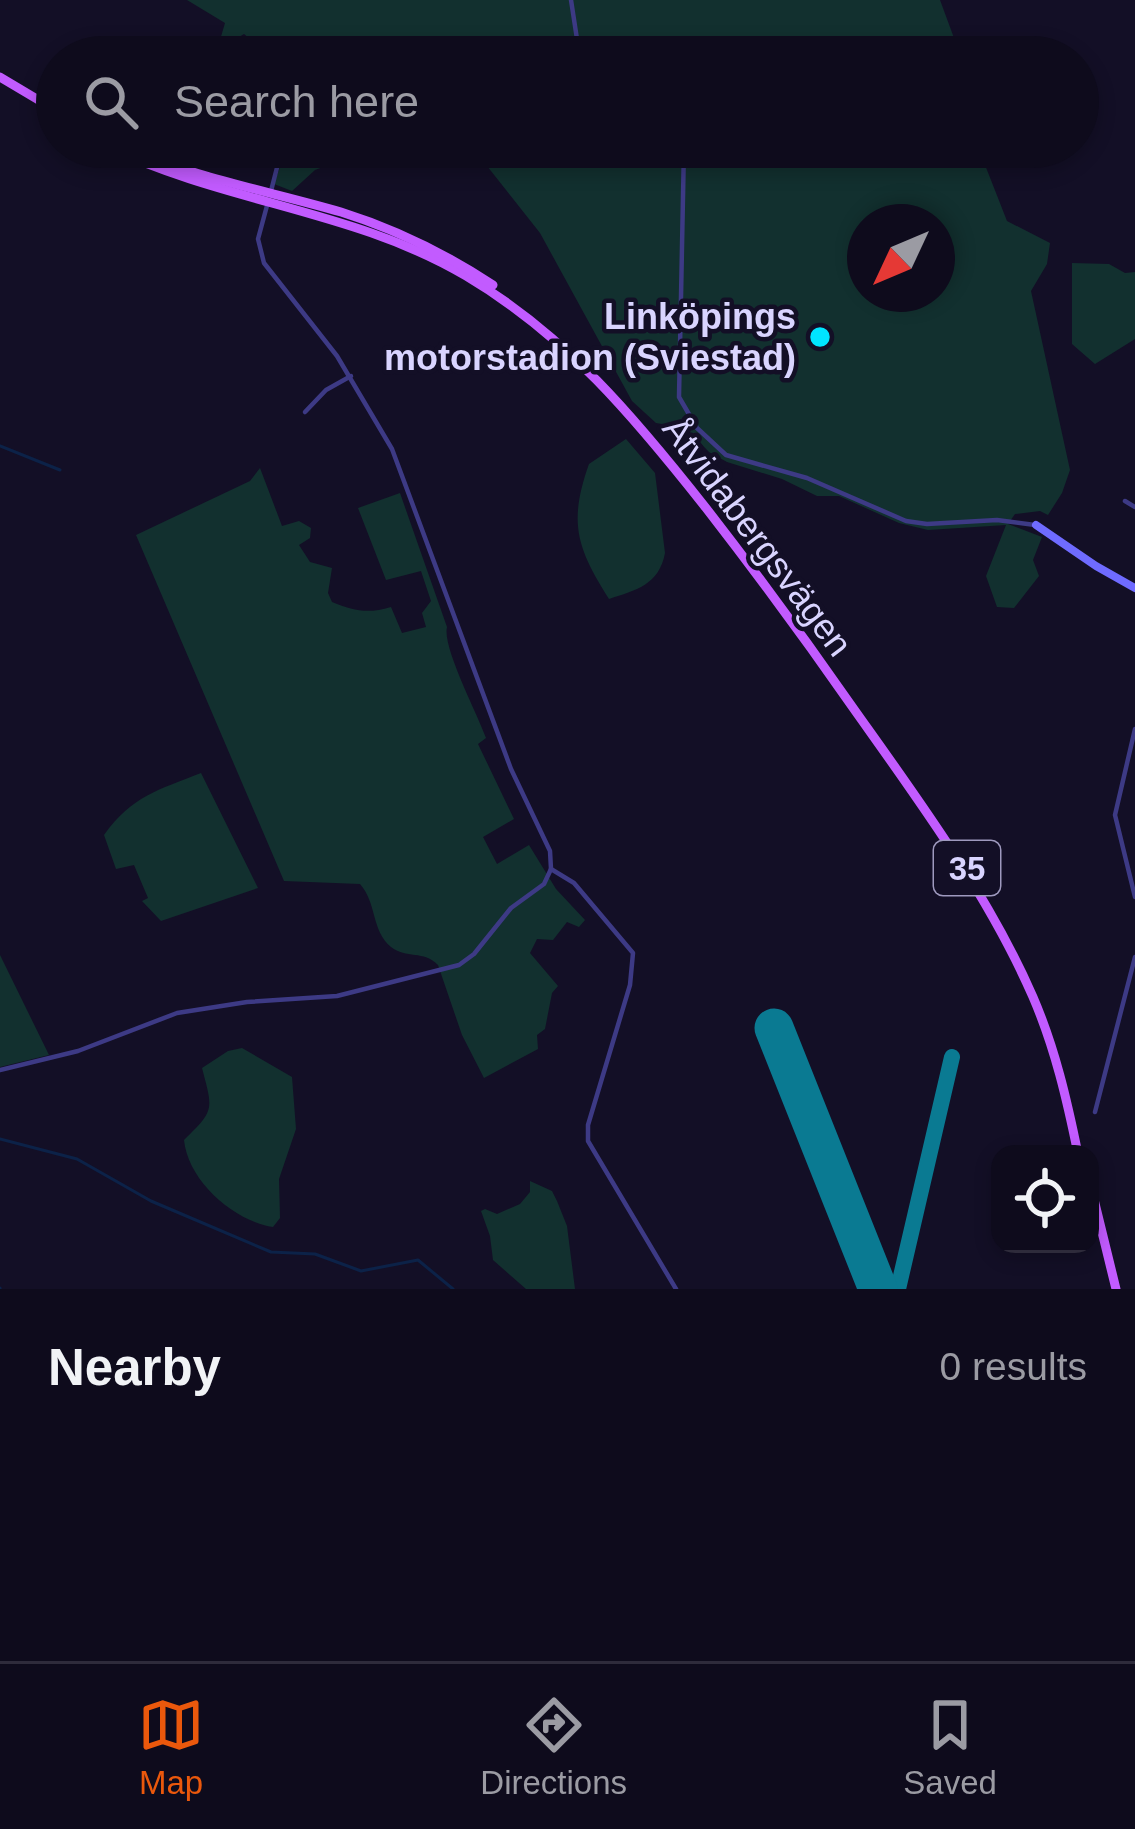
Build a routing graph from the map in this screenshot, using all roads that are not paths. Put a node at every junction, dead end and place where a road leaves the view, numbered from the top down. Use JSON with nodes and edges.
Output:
{"nodes":[{"id":1,"x":571,"y":0,"type":"edge"},
{"id":2,"x":577,"y":36,"type":"edge"},
{"id":3,"x":0,"y":81,"type":"edge"},
{"id":4,"x":36,"y":102,"type":"edge"},
{"id":5,"x":158,"y":168,"type":"edge"},
{"id":6,"x":178,"y":168,"type":"edge"},
{"id":7,"x":277,"y":168,"type":"edge"},
{"id":8,"x":684,"y":168,"type":"edge"},
{"id":9,"x":269,"y":197,"type":"junction"},
{"id":10,"x":351,"y":376,"type":"junction"},
{"id":11,"x":305,"y":412,"type":"dead end"},
{"id":12,"x":1125,"y":501,"type":"dead end"},
{"id":13,"x":1135,"y":507,"type":"edge"},
{"id":14,"x":1036,"y":525,"type":"joint"},
{"id":15,"x":1135,"y":587,"type":"edge"},
{"id":16,"x":1135,"y":729,"type":"edge"},
{"id":17,"x":551,"y":868,"type":"junction"},
{"id":18,"x":1135,"y":897,"type":"edge"},
{"id":19,"x":1135,"y":957,"type":"edge"},
{"id":20,"x":0,"y":1070,"type":"edge"},
{"id":21,"x":1095,"y":1112,"type":"dead end"},
{"id":22,"x":1079,"y":1145,"type":"edge"},
{"id":23,"x":1099,"y":1224,"type":"edge"},
{"id":24,"x":1099,"y":1243,"type":"edge"},
{"id":25,"x":676,"y":1289,"type":"edge"},
{"id":26,"x":1113,"y":1289,"type":"edge"}],
"edges":[{"from":1,"to":2,"type":"street"},
{"from":3,"to":4,"type":"main road"},
{"from":5,"to":9,"type":"main road","name":"Åtvidabergsvägen","number":"35"},
{"from":6,"to":9,"type":"main road","name":"Åtvidabergsvägen","number":"35"},
{"from":7,"to":9,"type":"street"},
{"from":8,"to":14,"type":"street"},
{"from":9,"to":10,"type":"street"},
{"from":9,"to":22,"type":"main road","name":"Åtvidabergsvägen","number":"35"},
{"from":10,"to":11,"type":"street"},
{"from":10,"to":17,"type":"street"},
{"from":12,"to":13,"type":"street"},
{"from":14,"to":15,"type":"street"},
{"from":16,"to":18,"type":"street"},
{"from":17,"to":20,"type":"street"},
{"from":17,"to":25,"type":"street"},
{"from":19,"to":21,"type":"street"},
{"from":23,"to":26,"type":"main road"},
{"from":24,"to":26,"type":"main road"}]}
